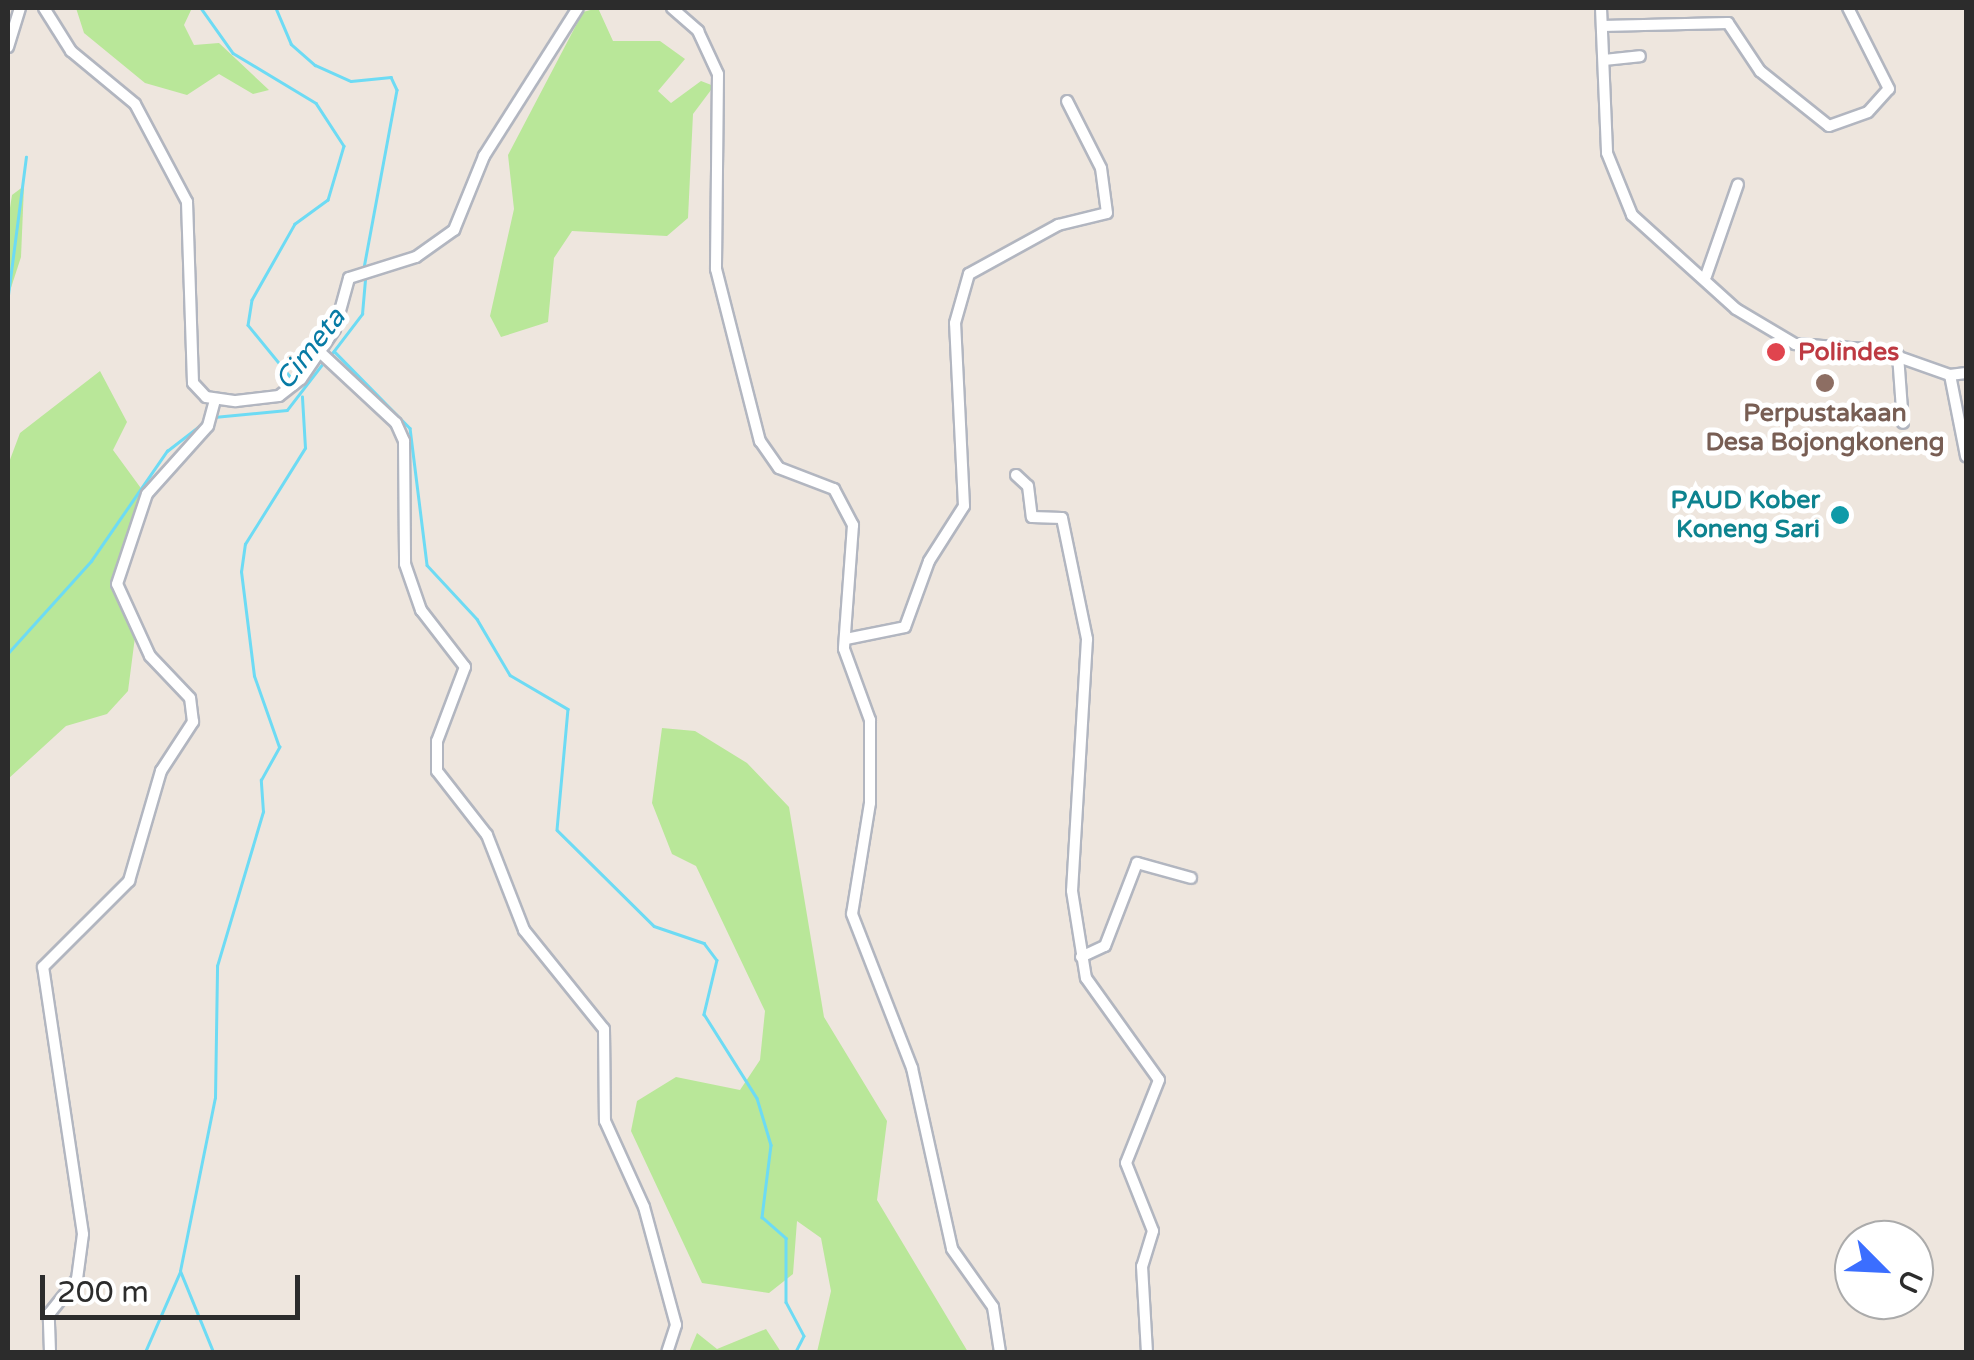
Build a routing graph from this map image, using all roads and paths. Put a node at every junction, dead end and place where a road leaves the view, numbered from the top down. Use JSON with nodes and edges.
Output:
{"nodes":[{"id":1,"x":20,"y":8,"type":"edge"},
{"id":2,"x":44,"y":8,"type":"edge"},
{"id":3,"x":578,"y":8,"type":"edge"},
{"id":4,"x":672,"y":8,"type":"edge"},
{"id":5,"x":1601,"y":8,"type":"edge"},
{"id":6,"x":1848,"y":8,"type":"edge"},
{"id":7,"x":1602,"y":26,"type":"junction"},
{"id":8,"x":8,"y":47,"type":"edge"},
{"id":9,"x":1640,"y":56,"type":"dead end"},
{"id":10,"x":1604,"y":60,"type":"junction"},
{"id":11,"x":1067,"y":101,"type":"dead end"},
{"id":12,"x":1738,"y":184,"type":"dead end"},
{"id":13,"x":1706,"y":276,"type":"junction"},
{"id":14,"x":1898,"y":355,"type":"junction"},
{"id":15,"x":326,"y":358,"type":"junction"},
{"id":16,"x":1966,"y":373,"type":"edge"},
{"id":17,"x":1950,"y":375,"type":"junction"},
{"id":18,"x":214,"y":399,"type":"junction"},
{"id":19,"x":1903,"y":423,"type":"dead end"},
{"id":20,"x":1966,"y":456,"type":"edge"},
{"id":21,"x":1016,"y":475,"type":"dead end"},
{"id":22,"x":846,"y":639,"type":"junction"},
{"id":23,"x":1191,"y":878,"type":"dead end"},
{"id":24,"x":1081,"y":956,"type":"junction"},
{"id":25,"x":50,"y":1352,"type":"edge"},
{"id":26,"x":667,"y":1352,"type":"edge"},
{"id":27,"x":1000,"y":1352,"type":"edge"},
{"id":28,"x":1147,"y":1352,"type":"edge"}],
"edges":[{"from":1,"to":8,"type":"street"},
{"from":2,"to":18,"type":"street"},
{"from":3,"to":15,"type":"street"},
{"from":4,"to":22,"type":"street"},
{"from":5,"to":7,"type":"street"},
{"from":6,"to":7,"type":"street"},
{"from":7,"to":10,"type":"street"},
{"from":9,"to":10,"type":"street"},
{"from":10,"to":13,"type":"street"},
{"from":11,"to":22,"type":"street"},
{"from":12,"to":13,"type":"street"},
{"from":13,"to":14,"type":"street"},
{"from":14,"to":17,"type":"street"},
{"from":14,"to":19,"type":"street"},
{"from":15,"to":18,"type":"street"},
{"from":15,"to":26,"type":"street"},
{"from":16,"to":17,"type":"street"},
{"from":17,"to":20,"type":"street"},
{"from":18,"to":25,"type":"street"},
{"from":21,"to":24,"type":"street"},
{"from":22,"to":27,"type":"street"},
{"from":23,"to":24,"type":"street"},
{"from":24,"to":28,"type":"street"}]}
